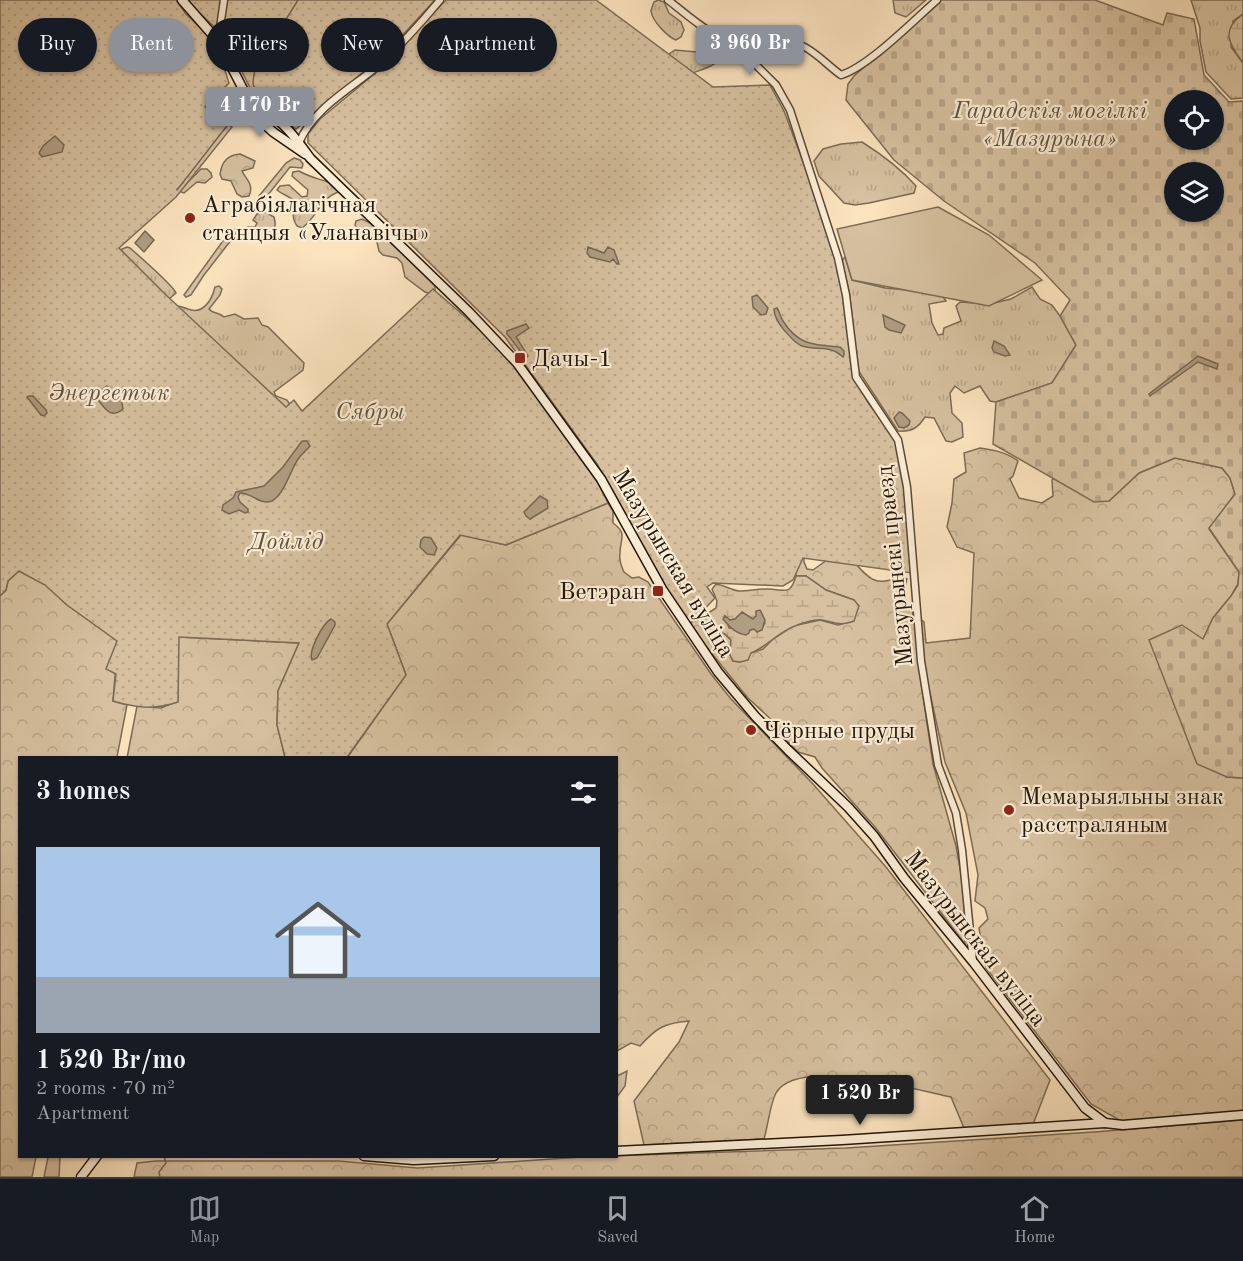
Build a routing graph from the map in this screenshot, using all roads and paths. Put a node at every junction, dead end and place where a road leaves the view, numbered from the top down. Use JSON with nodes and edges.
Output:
{"nodes":[{"id":1,"x":182,"y":0,"type":"edge"},
{"id":2,"x":224,"y":0,"type":"edge"},
{"id":3,"x":440,"y":0,"type":"edge"},
{"id":4,"x":668,"y":0,"type":"edge"},
{"id":5,"x":937,"y":0,"type":"edge"},
{"id":6,"x":221,"y":18,"type":"edge"},
{"id":7,"x":206,"y":27,"type":"edge"},
{"id":8,"x":720,"y":37,"type":"junction"},
{"id":9,"x":234,"y":72,"type":"edge"},
{"id":10,"x":296,"y":145,"type":"junction"},
{"id":11,"x":974,"y":963,"type":"junction"},
{"id":12,"x":1084,"y":1108,"type":"junction"},
{"id":13,"x":1243,"y":1114,"type":"edge"},
{"id":14,"x":1105,"y":1123,"type":"junction"},
{"id":15,"x":1075,"y":1125,"type":"junction"},
{"id":16,"x":618,"y":1150,"type":"edge"},
{"id":17,"x":95,"y":1158,"type":"edge"},
{"id":18,"x":389,"y":1158,"type":"edge"},
{"id":19,"x":454,"y":1158,"type":"edge"},
{"id":20,"x":81,"y":1177,"type":"edge"}],
"edges":[{"from":1,"to":7,"type":"street"},
{"from":2,"to":6,"type":"street"},
{"from":3,"to":10,"type":"street"},
{"from":4,"to":8,"type":"street","name":"Мазурынскі праезд"},
{"from":5,"to":8,"type":"street"},
{"from":8,"to":11,"type":"street","name":"Мазурынскі праезд"},
{"from":9,"to":10,"type":"street","name":"Мазурынская вуліца"},
{"from":10,"to":11,"type":"street","name":"Мазурынская вуліца"},
{"from":11,"to":12,"type":"street","name":"Мазурынская вуліца"},
{"from":12,"to":14,"type":"street","name":"Мазурынская вуліца"},
{"from":12,"to":15,"type":"street"},
{"from":13,"to":14,"type":"street"},
{"from":14,"to":15,"type":"street"},
{"from":15,"to":16,"type":"street"},
{"from":17,"to":20,"type":"street"},
{"from":18,"to":19,"type":"street"}]}
